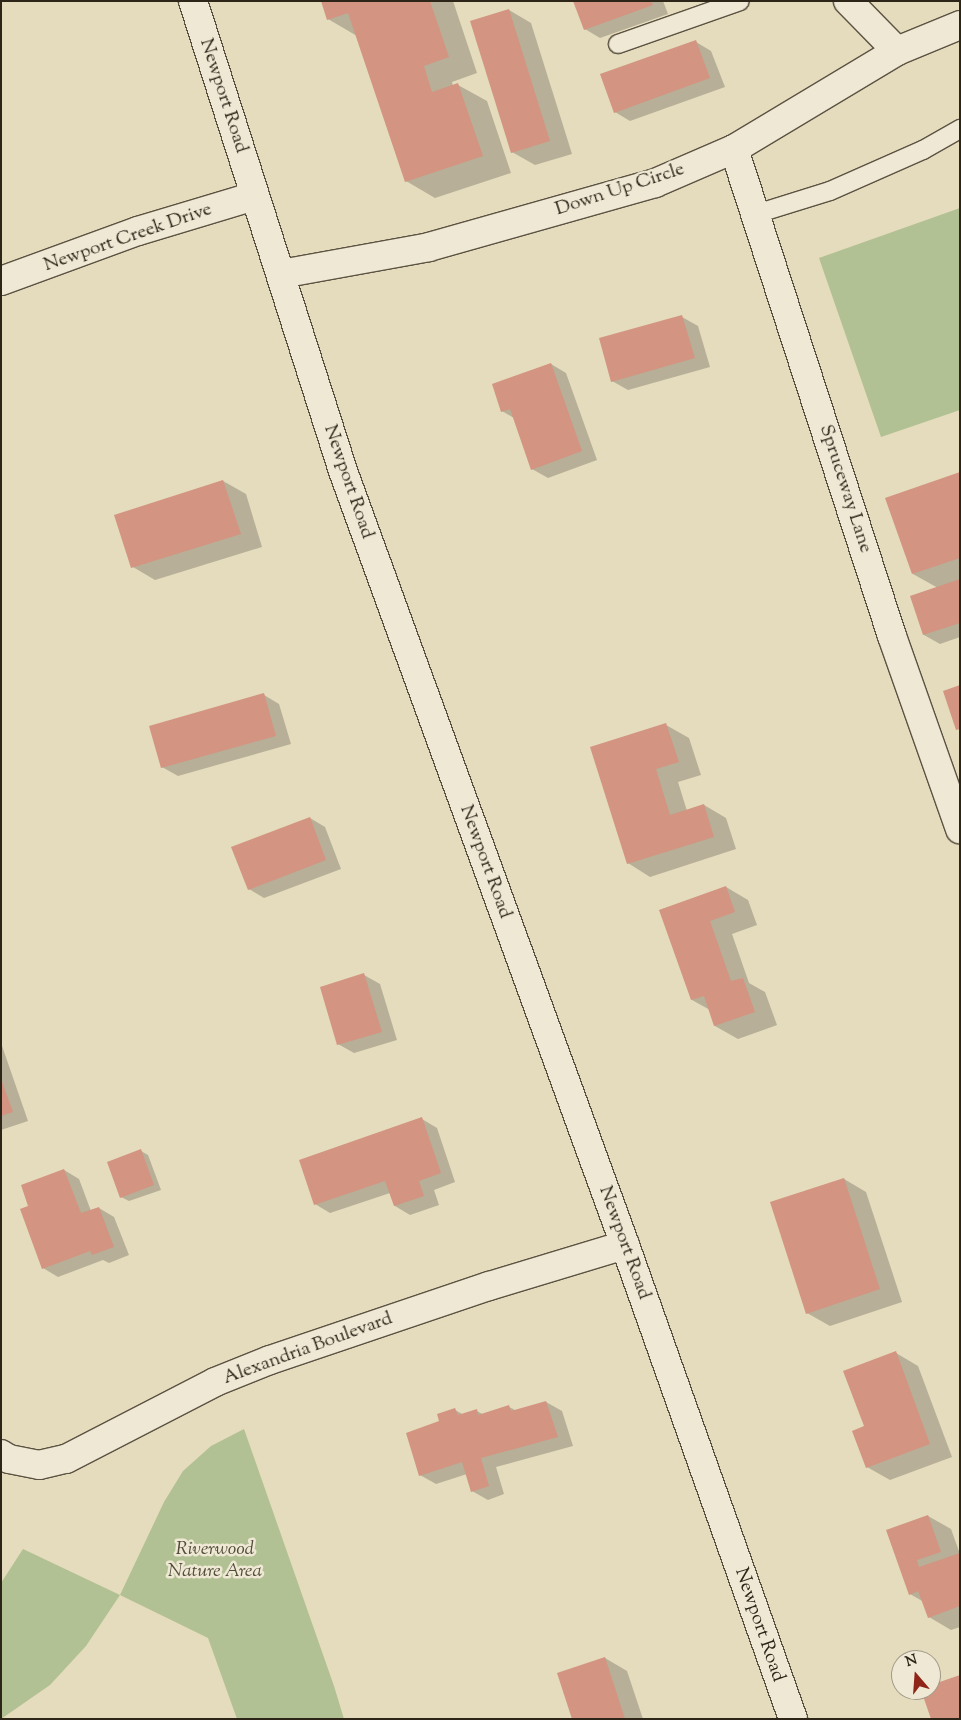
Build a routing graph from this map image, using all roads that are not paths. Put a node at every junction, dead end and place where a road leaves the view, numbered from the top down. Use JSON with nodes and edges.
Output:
{"nodes":[{"id":1,"x":193,"y":1,"type":"edge"},
{"id":2,"x":740,"y":1,"type":"edge"},
{"id":3,"x":848,"y":1,"type":"edge"},
{"id":4,"x":960,"y":24,"type":"edge"},
{"id":5,"x":618,"y":44,"type":"dead end"},
{"id":6,"x":897,"y":51,"type":"junction"},
{"id":7,"x":960,"y":129,"type":"edge"},
{"id":8,"x":734,"y":149,"type":"junction"},
{"id":9,"x":256,"y":196,"type":"junction"},
{"id":10,"x":756,"y":214,"type":"junction"},
{"id":11,"x":281,"y":274,"type":"junction"},
{"id":12,"x":1,"y":281,"type":"edge"},
{"id":13,"x":960,"y":828,"type":"edge"},
{"id":14,"x":625,"y":1245,"type":"junction"},
{"id":15,"x":1,"y":1454,"type":"edge"},
{"id":16,"x":792,"y":1719,"type":"edge"}],
"edges":[{"from":1,"to":9,"type":"street","name":"Newport Road"},
{"from":2,"to":5,"type":"lane"},
{"from":3,"to":6,"type":"street"},
{"from":4,"to":6,"type":"street","name":"Down Up Circle"},
{"from":6,"to":8,"type":"street","name":"Down Up Circle"},
{"from":7,"to":10,"type":"lane"},
{"from":8,"to":10,"type":"street","name":"Spruceway Lane"},
{"from":8,"to":11,"type":"street","name":"Down Up Circle"},
{"from":9,"to":11,"type":"street","name":"Newport Road"},
{"from":9,"to":12,"type":"street","name":"Newport Creek Drive"},
{"from":10,"to":13,"type":"street","name":"Spruceway Lane"},
{"from":11,"to":14,"type":"street","name":"Newport Road"},
{"from":14,"to":15,"type":"street","name":"Alexandria Boulevard"},
{"from":14,"to":16,"type":"street","name":"Newport Road"}]}
